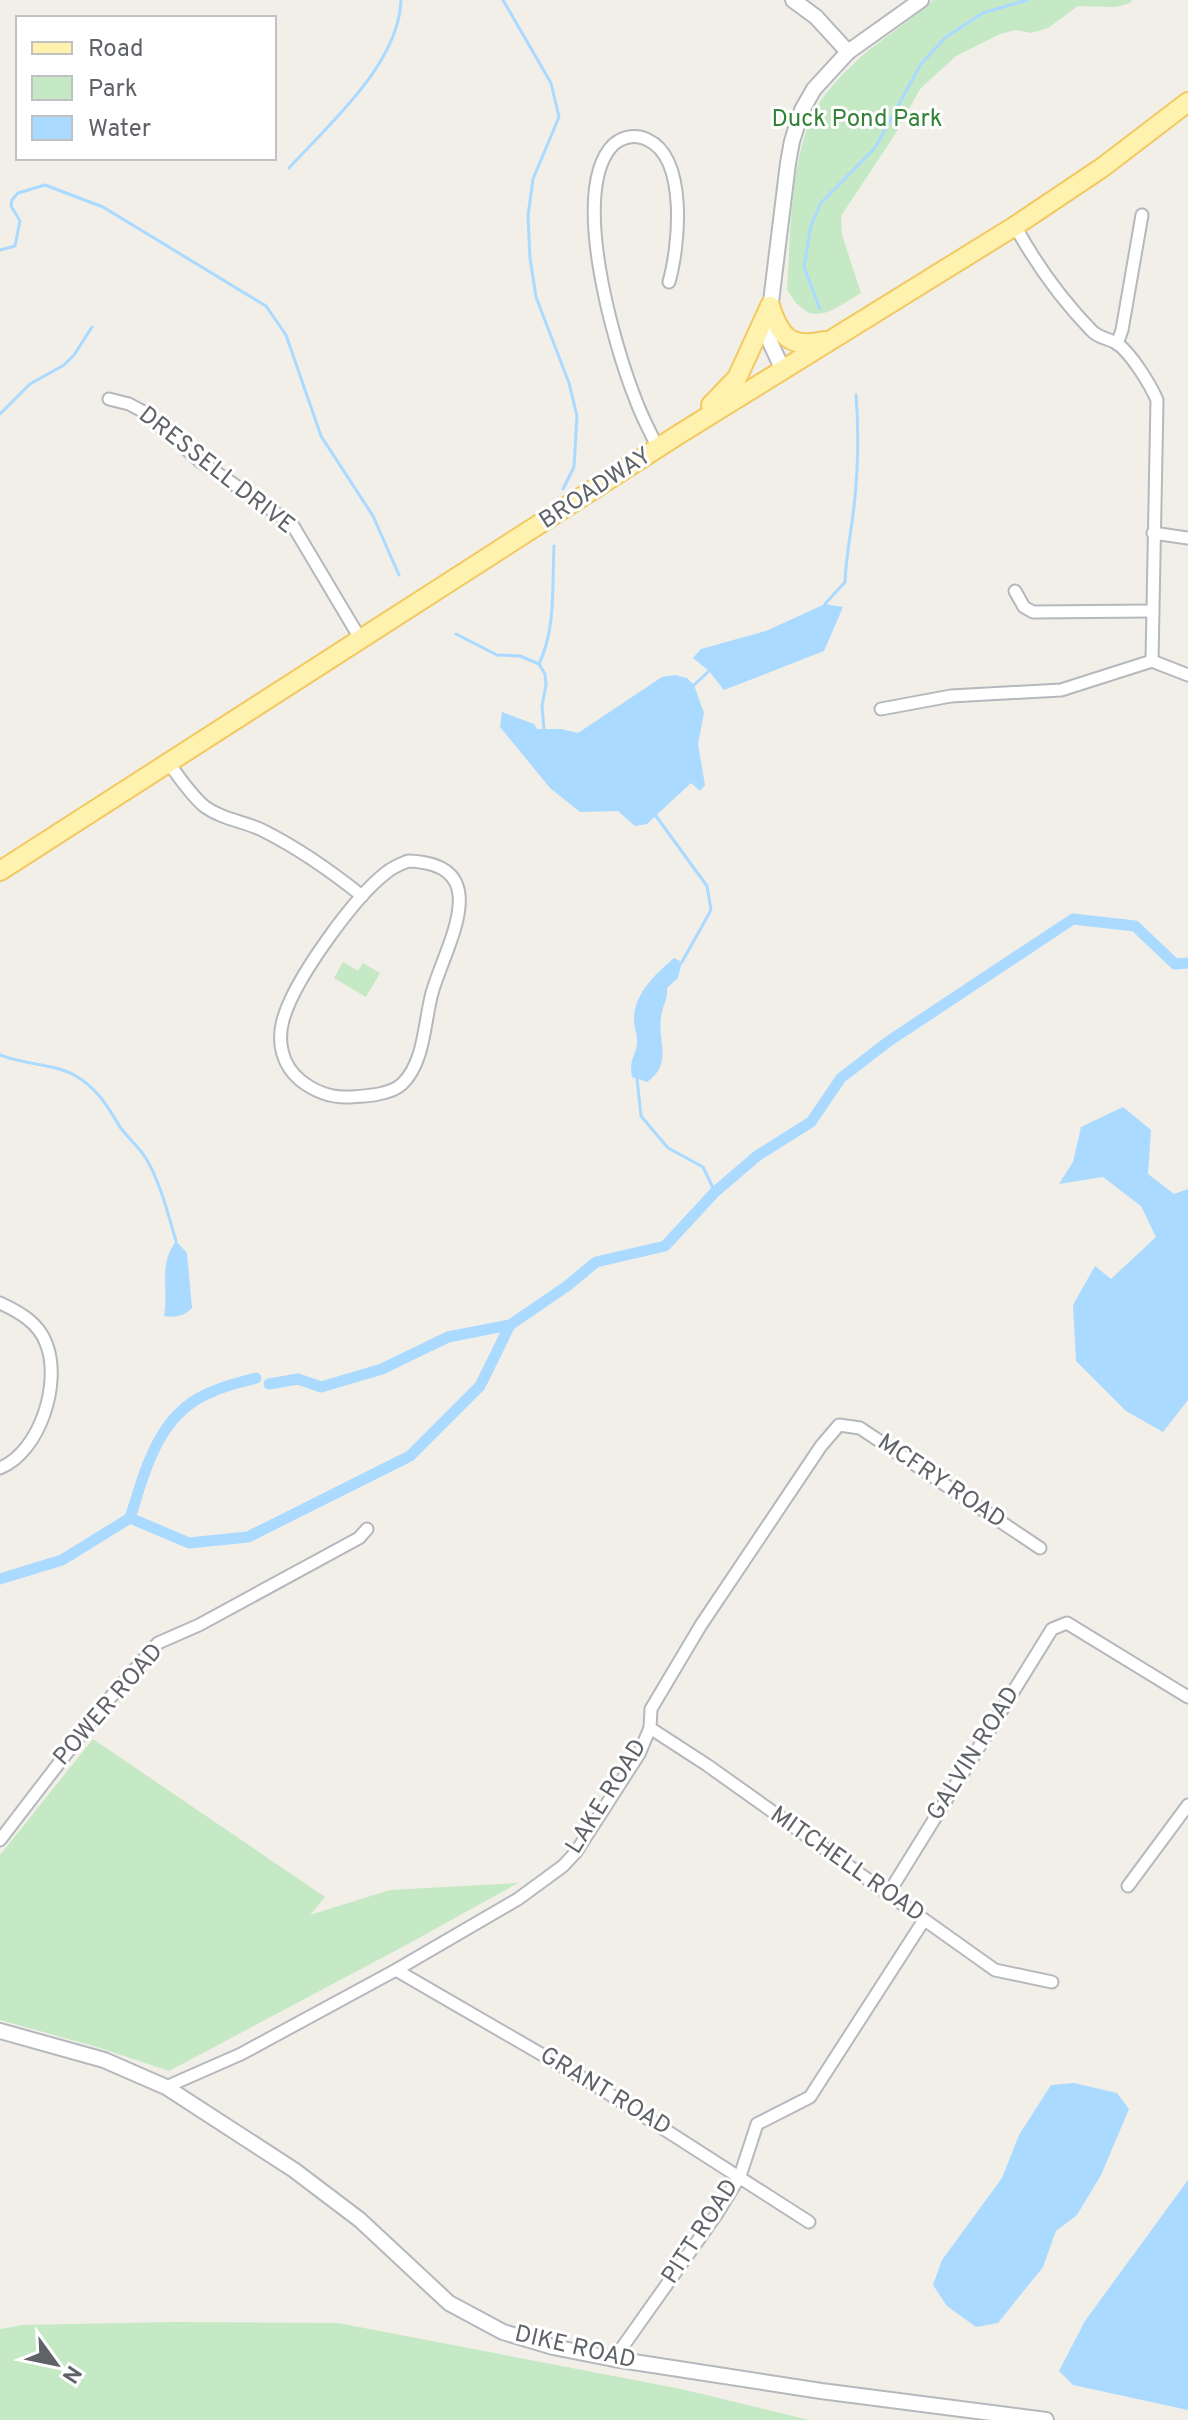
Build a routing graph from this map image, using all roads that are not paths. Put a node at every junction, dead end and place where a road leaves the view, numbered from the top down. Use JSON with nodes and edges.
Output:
{"nodes":[{"id":1,"x":793,"y":0,"type":"edge"},
{"id":2,"x":921,"y":0,"type":"edge"},
{"id":3,"x":848,"y":52,"type":"junction"},
{"id":4,"x":1188,"y":102,"type":"edge"},
{"id":5,"x":1142,"y":215,"type":"dead end"},
{"id":6,"x":1015,"y":226,"type":"junction"},
{"id":7,"x":669,"y":282,"type":"dead end"},
{"id":8,"x":770,"y":306,"type":"junction"},
{"id":9,"x":842,"y":334,"type":"junction"},
{"id":10,"x":1117,"y":344,"type":"junction"},
{"id":11,"x":783,"y":370,"type":"junction"},
{"id":12,"x":109,"y":399,"type":"dead end"},
{"id":13,"x":681,"y":433,"type":"junction"},
{"id":14,"x":658,"y":448,"type":"junction"},
{"id":15,"x":1153,"y":533,"type":"junction"},
{"id":16,"x":1188,"y":538,"type":"edge"},
{"id":17,"x":1015,"y":591,"type":"dead end"},
{"id":18,"x":1151,"y":611,"type":"junction"},
{"id":19,"x":361,"y":640,"type":"junction"},
{"id":20,"x":1152,"y":661,"type":"junction"},
{"id":21,"x":1188,"y":675,"type":"edge"},
{"id":22,"x":881,"y":709,"type":"dead end"},
{"id":23,"x":168,"y":762,"type":"junction"},
{"id":24,"x":0,"y":871,"type":"edge"},
{"id":25,"x":362,"y":896,"type":"junction"},
{"id":26,"x":0,"y":1303,"type":"edge"},
{"id":27,"x":839,"y":1425,"type":"joint"},
{"id":28,"x":0,"y":1468,"type":"edge"},
{"id":29,"x":367,"y":1529,"type":"dead end"},
{"id":30,"x":1040,"y":1548,"type":"dead end"},
{"id":31,"x":1188,"y":1697,"type":"edge"},
{"id":32,"x":650,"y":1728,"type":"junction"},
{"id":33,"x":1188,"y":1805,"type":"edge"},
{"id":34,"x":0,"y":1840,"type":"edge"},
{"id":35,"x":1128,"y":1886,"type":"dead end"},
{"id":36,"x":888,"y":1894,"type":"junction"},
{"id":37,"x":924,"y":1920,"type":"junction"},
{"id":38,"x":396,"y":1970,"type":"junction"},
{"id":39,"x":1052,"y":1982,"type":"dead end"},
{"id":40,"x":0,"y":2031,"type":"edge"},
{"id":41,"x":166,"y":2087,"type":"junction"},
{"id":42,"x":740,"y":2176,"type":"junction"},
{"id":43,"x":809,"y":2222,"type":"dead end"},
{"id":44,"x":614,"y":2359,"type":"junction"},
{"id":45,"x":1046,"y":2420,"type":"edge"}],
"edges":[{"from":1,"to":3,"type":"street"},
{"from":2,"to":3,"type":"street"},
{"from":3,"to":8,"type":"street"},
{"from":4,"to":6,"type":"main road","name":"BROADWAY"},
{"from":5,"to":10,"type":"street"},
{"from":6,"to":9,"type":"main road","name":"BROADWAY"},
{"from":6,"to":10,"type":"street"},
{"from":7,"to":14,"type":"street"},
{"from":8,"to":9,"type":"main road"},
{"from":8,"to":11,"type":"street"},
{"from":8,"to":13,"type":"main road"},
{"from":9,"to":11,"type":"main road","name":"BROADWAY"},
{"from":10,"to":15,"type":"street"},
{"from":11,"to":13,"type":"main road","name":"BROADWAY"},
{"from":12,"to":19,"type":"street","name":"DRESSELL DRIVE"},
{"from":13,"to":14,"type":"main road","name":"BROADWAY"},
{"from":14,"to":19,"type":"main road","name":"BROADWAY"},
{"from":15,"to":16,"type":"street"},
{"from":15,"to":18,"type":"street"},
{"from":17,"to":18,"type":"street"},
{"from":18,"to":20,"type":"street"},
{"from":19,"to":23,"type":"main road","name":"BROADWAY"},
{"from":20,"to":21,"type":"street"},
{"from":20,"to":22,"type":"street"},
{"from":23,"to":24,"type":"main road","name":"BROADWAY"},
{"from":23,"to":25,"type":"street"},
{"from":25,"to":25,"type":"street"},
{"from":26,"to":28,"type":"street"},
{"from":27,"to":30,"type":"street","name":"MCFRY ROAD"},
{"from":27,"to":32,"type":"street","name":"LAKE ROAD"},
{"from":29,"to":34,"type":"street","name":"POWER ROAD"},
{"from":31,"to":36,"type":"street","name":"GALVIN ROAD"},
{"from":32,"to":36,"type":"street","name":"MITCHELL ROAD"},
{"from":32,"to":38,"type":"street","name":"LAKE ROAD"},
{"from":33,"to":35,"type":"street"},
{"from":36,"to":37,"type":"street","name":"MITCHELL ROAD"},
{"from":37,"to":39,"type":"street","name":"MITCHELL ROAD"},
{"from":37,"to":42,"type":"street","name":"PITT ROAD"},
{"from":38,"to":41,"type":"street","name":"LAKE ROAD"},
{"from":38,"to":42,"type":"street","name":"GRANT ROAD"},
{"from":40,"to":41,"type":"street","name":"DIKE ROAD"},
{"from":41,"to":44,"type":"street","name":"DIKE ROAD"},
{"from":42,"to":43,"type":"street","name":"GRANT ROAD"},
{"from":42,"to":44,"type":"street","name":"PITT ROAD"},
{"from":44,"to":45,"type":"street","name":"DIKE ROAD"}]}
